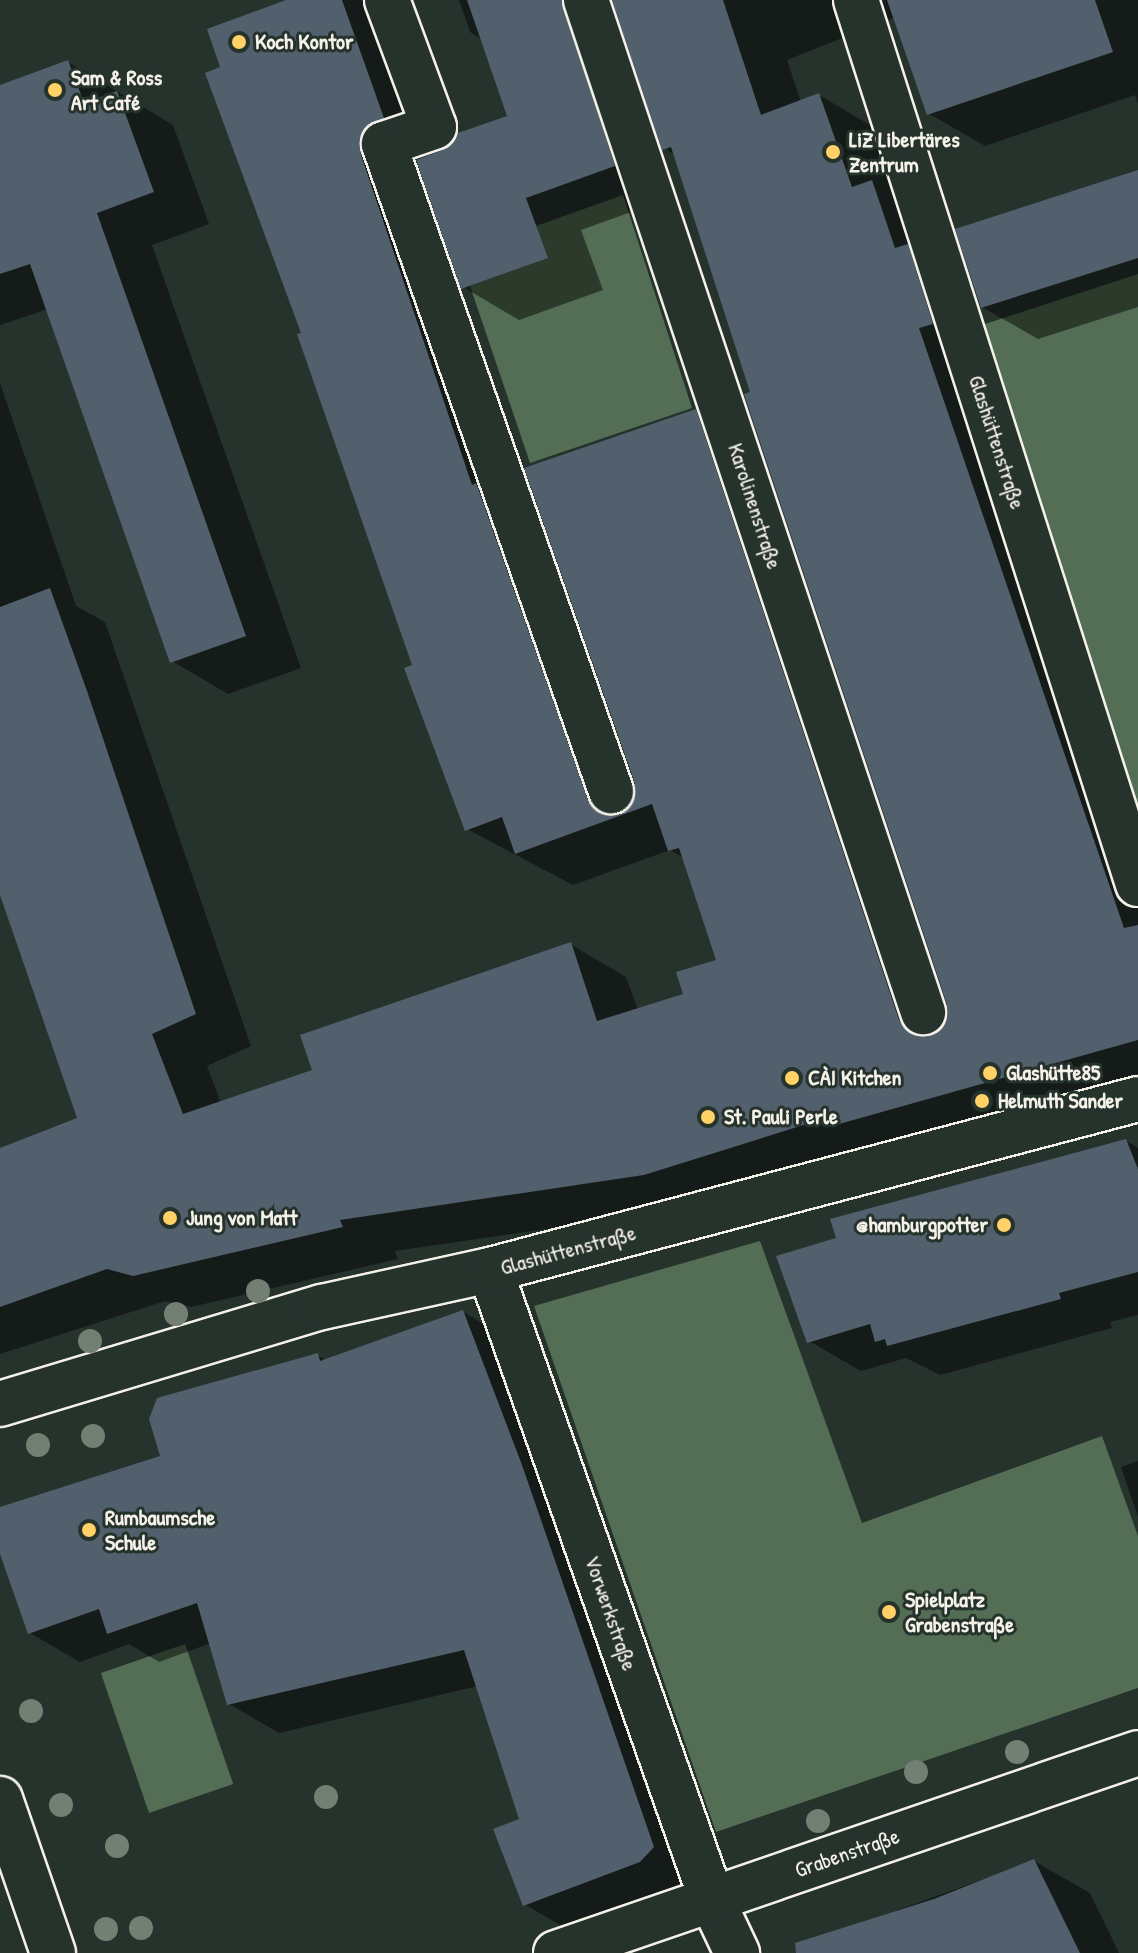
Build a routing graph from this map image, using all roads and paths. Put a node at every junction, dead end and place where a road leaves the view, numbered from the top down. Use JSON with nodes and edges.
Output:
{"nodes":[{"id":1,"x":387,"y":0,"type":"edge"},
{"id":2,"x":586,"y":0,"type":"edge"},
{"id":3,"x":856,"y":0,"type":"edge"},
{"id":4,"x":611,"y":791,"type":"dead end"},
{"id":5,"x":1138,"y":884,"type":"edge"},
{"id":6,"x":923,"y":1012,"type":"dead end"},
{"id":7,"x":1138,"y":1099,"type":"edge"},
{"id":8,"x":490,"y":1270,"type":"junction"},
{"id":9,"x":0,"y":1404,"type":"edge"},
{"id":10,"x":1138,"y":1753,"type":"edge"},
{"id":11,"x":0,"y":1799,"type":"edge"},
{"id":12,"x":712,"y":1900,"type":"junction"},
{"id":13,"x":53,"y":1953,"type":"edge"},
{"id":14,"x":556,"y":1953,"type":"edge"},
{"id":15,"x":737,"y":1953,"type":"edge"}],
"edges":[{"from":1,"to":4,"type":"street"},
{"from":2,"to":6,"type":"street","name":"Karolinenstraße"},
{"from":3,"to":5,"type":"street","name":"Glashüttenstraße"},
{"from":7,"to":8,"type":"street","name":"Glashüttenstraße"},
{"from":8,"to":9,"type":"street","name":"Glashüttenstraße"},
{"from":8,"to":12,"type":"street","name":"Vorwerkstraße"},
{"from":10,"to":12,"type":"street","name":"Grabenstraße"},
{"from":11,"to":13,"type":"street"},
{"from":12,"to":14,"type":"street","name":"Grabenstraße"},
{"from":12,"to":15,"type":"street","name":"Vorwerkstraße"}]}
